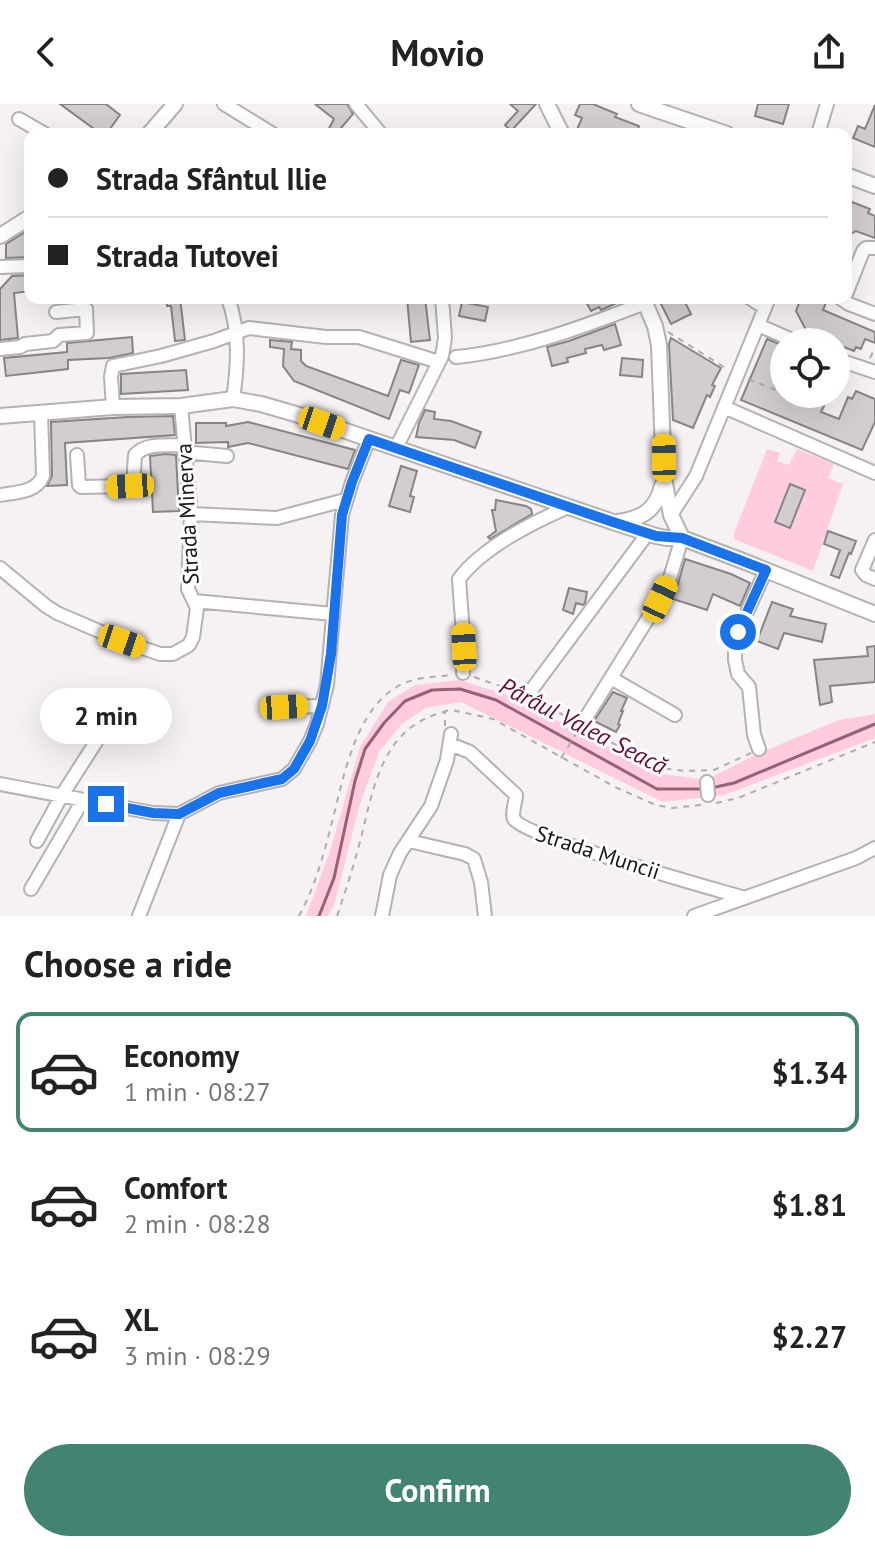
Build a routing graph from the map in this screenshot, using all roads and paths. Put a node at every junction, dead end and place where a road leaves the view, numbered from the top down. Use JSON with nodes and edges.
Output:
{"nodes":[{"id":1,"x":175,"y":104,"type":"edge"},
{"id":2,"x":224,"y":104,"type":"edge"},
{"id":3,"x":356,"y":104,"type":"edge"},
{"id":4,"x":547,"y":104,"type":"edge"},
{"id":5,"x":639,"y":104,"type":"edge"},
{"id":6,"x":827,"y":104,"type":"edge"},
{"id":7,"x":19,"y":119,"type":"dead end"},
{"id":8,"x":35,"y":128,"type":"edge"},
{"id":9,"x":158,"y":128,"type":"edge"},
{"id":10,"x":263,"y":128,"type":"edge"},
{"id":11,"x":376,"y":128,"type":"edge"},
{"id":12,"x":559,"y":128,"type":"edge"},
{"id":13,"x":709,"y":128,"type":"edge"},
{"id":14,"x":820,"y":128,"type":"edge"},
{"id":15,"x":852,"y":177,"type":"edge"},
{"id":16,"x":875,"y":186,"type":"edge"},
{"id":17,"x":24,"y":221,"type":"edge"},
{"id":18,"x":0,"y":236,"type":"edge"},
{"id":19,"x":875,"y":248,"type":"edge"},
{"id":20,"x":24,"y":266,"type":"edge"},
{"id":21,"x":0,"y":267,"type":"edge"},
{"id":22,"x":852,"y":278,"type":"edge"},
{"id":23,"x":230,"y":304,"type":"edge"},
{"id":24,"x":442,"y":304,"type":"edge"},
{"id":25,"x":637,"y":304,"type":"edge"},
{"id":26,"x":645,"y":304,"type":"edge"},
{"id":27,"x":767,"y":304,"type":"edge"},
{"id":28,"x":849,"y":304,"type":"edge"},
{"id":29,"x":56,"y":312,"type":"dead end"},
{"id":30,"x":875,"y":314,"type":"edge"},
{"id":31,"x":758,"y":325,"type":"junction"},
{"id":32,"x":770,"y":330,"type":"edge"},
{"id":33,"x":666,"y":331,"type":"dead end"},
{"id":34,"x":237,"y":333,"type":"junction"},
{"id":35,"x":875,"y":348,"type":"edge"},
{"id":36,"x":0,"y":349,"type":"edge"},
{"id":37,"x":456,"y":357,"type":"dead end"},
{"id":38,"x":439,"y":362,"type":"junction"},
{"id":39,"x":850,"y":364,"type":"edge"},
{"id":40,"x":724,"y":367,"type":"dead end"},
{"id":41,"x":870,"y":370,"type":"edge"},
{"id":42,"x":747,"y":378,"type":"dead end"},
{"id":43,"x":770,"y":388,"type":"edge"},
{"id":44,"x":233,"y":399,"type":"junction"},
{"id":45,"x":181,"y":406,"type":"junction"},
{"id":46,"x":113,"y":407,"type":"junction"},
{"id":47,"x":724,"y":407,"type":"junction"},
{"id":48,"x":41,"y":413,"type":"junction"},
{"id":49,"x":0,"y":416,"type":"edge"},
{"id":50,"x":369,"y":439,"type":"junction"},
{"id":51,"x":396,"y":448,"type":"junction"},
{"id":52,"x":184,"y":449,"type":"junction"},
{"id":53,"x":77,"y":455,"type":"dead end"},
{"id":54,"x":227,"y":456,"type":"dead end"},
{"id":55,"x":875,"y":473,"type":"edge"},
{"id":56,"x":664,"y":478,"type":"junction"},
{"id":57,"x":0,"y":495,"type":"edge"},
{"id":58,"x":345,"y":500,"type":"junction"},
{"id":59,"x":568,"y":507,"type":"junction"},
{"id":60,"x":191,"y":514,"type":"junction"},
{"id":61,"x":671,"y":515,"type":"junction"},
{"id":62,"x":613,"y":522,"type":"junction"},
{"id":63,"x":648,"y":533,"type":"junction"},
{"id":64,"x":682,"y":538,"type":"junction"},
{"id":65,"x":875,"y":540,"type":"edge"},
{"id":66,"x":0,"y":568,"type":"edge"},
{"id":67,"x":766,"y":570,"type":"junction"},
{"id":68,"x":875,"y":579,"type":"edge"},
{"id":69,"x":194,"y":601,"type":"junction"},
{"id":70,"x":333,"y":614,"type":"junction"},
{"id":71,"x":875,"y":614,"type":"edge"},
{"id":72,"x":463,"y":673,"type":"dead end"},
{"id":73,"x":611,"y":678,"type":"junction"},
{"id":74,"x":527,"y":696,"type":"dead end"},
{"id":75,"x":322,"y":706,"type":"junction"},
{"id":76,"x":284,"y":707,"type":"dead end"},
{"id":77,"x":445,"y":711,"type":"junction"},
{"id":78,"x":675,"y":715,"type":"dead end"},
{"id":79,"x":81,"y":724,"type":"dead end"},
{"id":80,"x":582,"y":724,"type":"dead end"},
{"id":81,"x":449,"y":735,"type":"junction"},
{"id":82,"x":574,"y":736,"type":"dead end"},
{"id":83,"x":875,"y":742,"type":"edge"},
{"id":84,"x":759,"y":749,"type":"dead end"},
{"id":85,"x":561,"y":758,"type":"dead end"},
{"id":86,"x":0,"y":784,"type":"edge"},
{"id":87,"x":62,"y":795,"type":"junction"},
{"id":88,"x":83,"y":800,"type":"junction"},
{"id":89,"x":179,"y":814,"type":"junction"},
{"id":90,"x":37,"y":841,"type":"dead end"},
{"id":91,"x":409,"y":841,"type":"junction"},
{"id":92,"x":875,"y":848,"type":"edge"},
{"id":93,"x":31,"y":889,"type":"dead end"},
{"id":94,"x":745,"y":898,"type":"junction"},
{"id":95,"x":139,"y":916,"type":"edge"},
{"id":96,"x":337,"y":916,"type":"edge"},
{"id":97,"x":382,"y":916,"type":"edge"},
{"id":98,"x":485,"y":916,"type":"edge"},
{"id":99,"x":694,"y":916,"type":"edge"}],
"edges":[{"from":1,"to":9,"type":"main road"},
{"from":2,"to":10,"type":"street"},
{"from":3,"to":11,"type":"street"},
{"from":4,"to":12,"type":"main road"},
{"from":5,"to":13,"type":"main road"},
{"from":6,"to":14,"type":"street"},
{"from":7,"to":8,"type":"street"},
{"from":15,"to":16,"type":"main road"},
{"from":17,"to":18,"type":"main road"},
{"from":19,"to":22,"type":"street"},
{"from":20,"to":21,"type":"street"},
{"from":23,"to":34,"type":"street"},
{"from":24,"to":38,"type":"street"},
{"from":25,"to":37,"type":"street"},
{"from":26,"to":56,"type":"main road"},
{"from":27,"to":31,"type":"street"},
{"from":28,"to":30,"type":"street"},
{"from":29,"to":36,"type":"street"},
{"from":31,"to":32,"type":"street"},
{"from":31,"to":47,"type":"street"},
{"from":33,"to":40,"type":"path"},
{"from":34,"to":38,"type":"street"},
{"from":34,"to":44,"type":"street"},
{"from":34,"to":46,"type":"street"},
{"from":35,"to":41,"type":"path"},
{"from":38,"to":51,"type":"street"},
{"from":39,"to":41,"type":"street"},
{"from":42,"to":43,"type":"path"},
{"from":44,"to":45,"type":"main road"},
{"from":44,"to":50,"type":"main road"},
{"from":45,"to":46,"type":"main road"},
{"from":45,"to":52,"type":"street","name":"Strada Minerva"},
{"from":46,"to":48,"type":"main road"},
{"from":47,"to":55,"type":"street"},
{"from":47,"to":61,"type":"street"},
{"from":48,"to":49,"type":"main road"},
{"from":48,"to":57,"type":"street"},
{"from":50,"to":51,"type":"main road"},
{"from":50,"to":58,"type":"street"},
{"from":51,"to":59,"type":"main road"},
{"from":52,"to":53,"type":"street"},
{"from":52,"to":54,"type":"street"},
{"from":52,"to":60,"type":"street","name":"Strada Minerva"},
{"from":56,"to":61,"type":"main road"},
{"from":56,"to":62,"type":"main road"},
{"from":58,"to":60,"type":"street"},
{"from":58,"to":70,"type":"street"},
{"from":59,"to":62,"type":"main road"},
{"from":59,"to":72,"type":"street"},
{"from":60,"to":69,"type":"street","name":"Strada Minerva"},
{"from":61,"to":64,"type":"main road"},
{"from":62,"to":63,"type":"main road"},
{"from":63,"to":64,"type":"main road"},
{"from":63,"to":74,"type":"street"},
{"from":64,"to":67,"type":"main road"},
{"from":64,"to":73,"type":"street"},
{"from":65,"to":68,"type":"street"},
{"from":66,"to":69,"type":"street","name":"Strada Minerva"},
{"from":67,"to":71,"type":"main road"},
{"from":67,"to":84,"type":"street"},
{"from":69,"to":70,"type":"street"},
{"from":70,"to":75,"type":"street"},
{"from":73,"to":78,"type":"street"},
{"from":73,"to":80,"type":"street"},
{"from":75,"to":76,"type":"street"},
{"from":75,"to":89,"type":"street"},
{"from":77,"to":81,"type":"path"},
{"from":77,"to":83,"type":"path"},
{"from":77,"to":96,"type":"path"},
{"from":79,"to":87,"type":"street"},
{"from":81,"to":91,"type":"street"},
{"from":81,"to":94,"type":"street","name":"Strada Muncii"},
{"from":82,"to":85,"type":"path","bridge":true},
{"from":86,"to":87,"type":"street"},
{"from":87,"to":88,"type":"street"},
{"from":87,"to":90,"type":"street"},
{"from":88,"to":89,"type":"street"},
{"from":88,"to":93,"type":"street"},
{"from":89,"to":95,"type":"street"},
{"from":91,"to":97,"type":"street"},
{"from":91,"to":98,"type":"street"},
{"from":92,"to":94,"type":"street"},
{"from":94,"to":99,"type":"street"}]}
